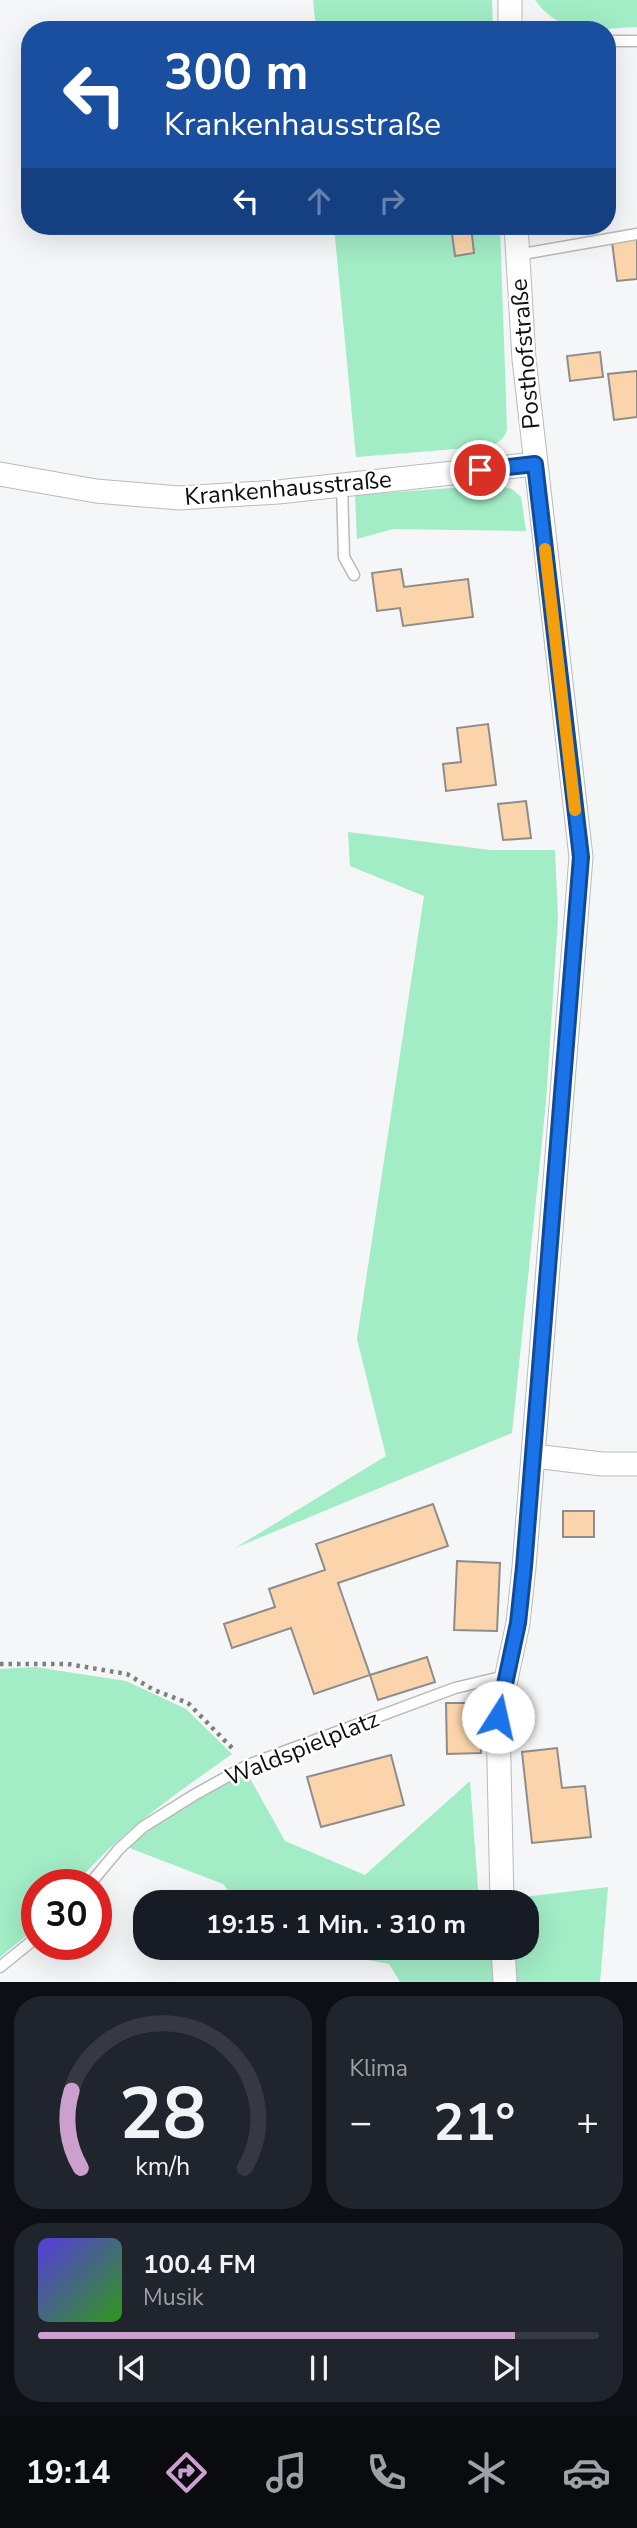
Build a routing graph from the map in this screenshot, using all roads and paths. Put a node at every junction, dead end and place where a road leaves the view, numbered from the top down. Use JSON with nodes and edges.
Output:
{"nodes":[{"id":1,"x":510,"y":0,"type":"edge"},
{"id":2,"x":510,"y":21,"type":"edge"},
{"id":3,"x":616,"y":41,"type":"edge"},
{"id":4,"x":637,"y":41,"type":"edge"},
{"id":5,"x":637,"y":234,"type":"edge"},
{"id":6,"x":516,"y":235,"type":"edge"},
{"id":7,"x":517,"y":254,"type":"junction"},
{"id":8,"x":535,"y":464,"type":"junction"},
{"id":9,"x":0,"y":474,"type":"edge"},
{"id":10,"x":342,"y":485,"type":"junction"},
{"id":11,"x":354,"y":575,"type":"dead end"},
{"id":12,"x":534,"y":1456,"type":"junction"},
{"id":13,"x":637,"y":1464,"type":"edge"},
{"id":14,"x":0,"y":1664,"type":"edge"},
{"id":15,"x":505,"y":1676,"type":"junction"},
{"id":16,"x":248,"y":1765,"type":"junction"},
{"id":17,"x":102,"y":1869,"type":"edge"},
{"id":18,"x":502,"y":1890,"type":"edge"},
{"id":19,"x":21,"y":1950,"type":"edge"},
{"id":20,"x":504,"y":1960,"type":"edge"},
{"id":21,"x":0,"y":1968,"type":"edge"},
{"id":22,"x":505,"y":1982,"type":"edge"}],
"edges":[{"from":1,"to":2,"type":"street"},
{"from":3,"to":4,"type":"lane"},
{"from":5,"to":7,"type":"lane"},
{"from":6,"to":7,"type":"street","name":"Posthofstraße"},
{"from":7,"to":8,"type":"street","name":"Posthofstraße"},
{"from":8,"to":10,"type":"street","name":"Krankenhausstraße"},
{"from":8,"to":12,"type":"street","name":"Posthofstraße"},
{"from":9,"to":10,"type":"street","name":"Krankenhausstraße"},
{"from":10,"to":11,"type":"lane"},
{"from":12,"to":13,"type":"street"},
{"from":12,"to":15,"type":"street","name":"Posthofstraße"},
{"from":14,"to":16,"type":"path"},
{"from":15,"to":16,"type":"lane","name":"Waldspielplatz"},
{"from":15,"to":18,"type":"street","name":"Posthofstraße"},
{"from":16,"to":17,"type":"lane","name":"Waldspielplatz"},
{"from":19,"to":21,"type":"lane"},
{"from":20,"to":22,"type":"street"}]}
